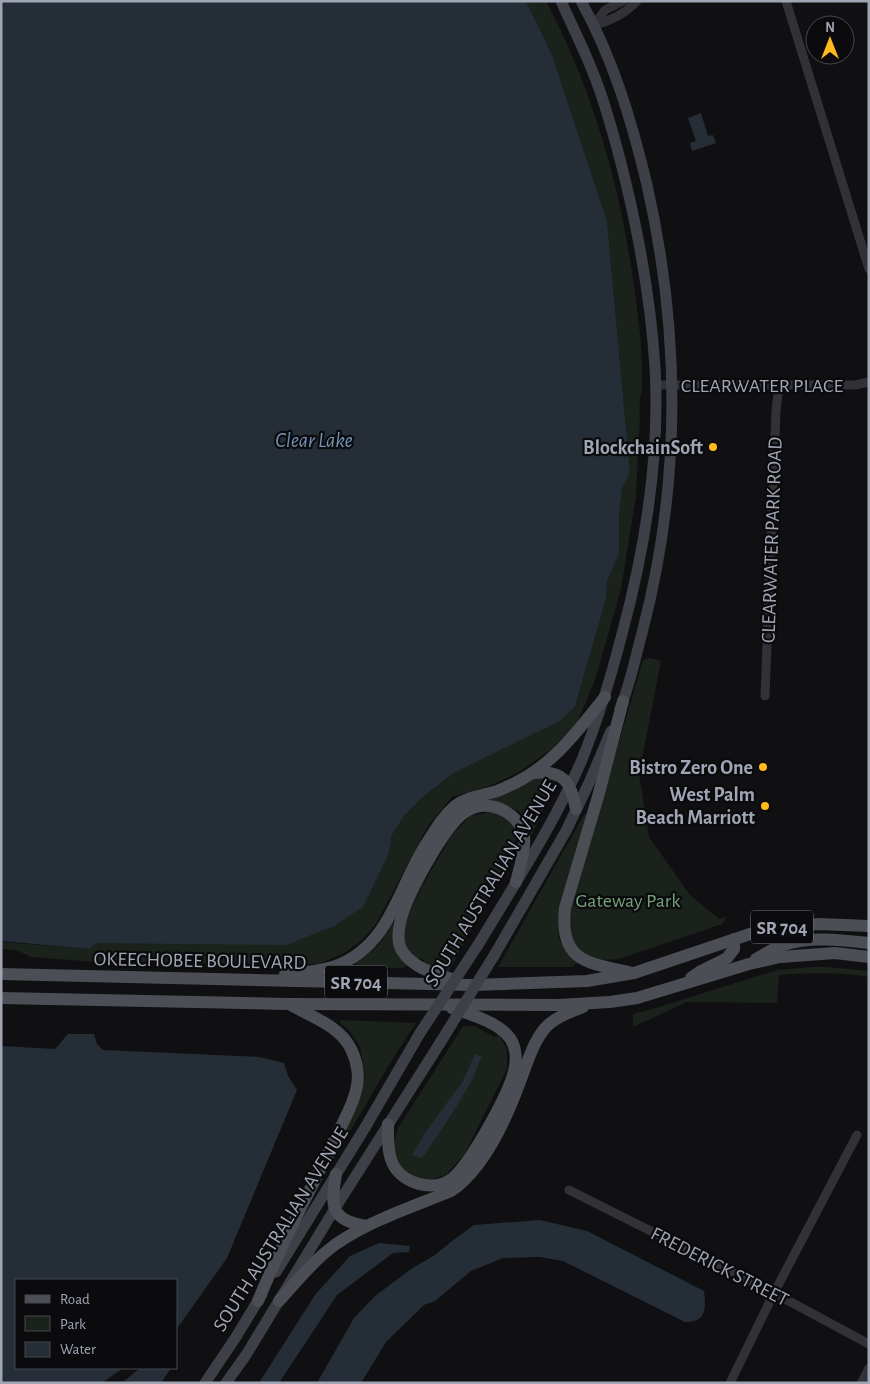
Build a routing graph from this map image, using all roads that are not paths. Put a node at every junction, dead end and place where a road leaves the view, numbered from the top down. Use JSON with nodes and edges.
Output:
{"nodes":[{"id":1,"x":561,"y":1,"type":"edge"},
{"id":2,"x":581,"y":1,"type":"edge"},
{"id":3,"x":623,"y":1,"type":"edge"},
{"id":4,"x":637,"y":1,"type":"edge"},
{"id":5,"x":786,"y":1,"type":"edge"},
{"id":6,"x":594,"y":25,"type":"junction"},
{"id":7,"x":574,"y":31,"type":"junction"},
{"id":8,"x":869,"y":269,"type":"edge"},
{"id":9,"x":869,"y":382,"type":"edge"},
{"id":10,"x":779,"y":384,"type":"junction"},
{"id":11,"x":655,"y":385,"type":"junction"},
{"id":12,"x":672,"y":385,"type":"junction"},
{"id":13,"x":765,"y":696,"type":"dead end"},
{"id":14,"x":605,"y":697,"type":"junction"},
{"id":15,"x":623,"y":700,"type":"junction"},
{"id":16,"x":534,"y":773,"type":"junction"},
{"id":17,"x":570,"y":786,"type":"junction"},
{"id":18,"x":576,"y":809,"type":"junction"},
{"id":19,"x":516,"y":882,"type":"junction"},
{"id":20,"x":869,"y":926,"type":"edge"},
{"id":21,"x":734,"y":939,"type":"junction"},
{"id":22,"x":869,"y":943,"type":"edge"},
{"id":23,"x":869,"y":957,"type":"edge"},
{"id":24,"x":740,"y":967,"type":"junction"},
{"id":25,"x":634,"y":973,"type":"junction"},
{"id":26,"x":1,"y":974,"type":"edge"},
{"id":27,"x":241,"y":980,"type":"junction"},
{"id":28,"x":472,"y":985,"type":"junction"},
{"id":29,"x":681,"y":986,"type":"junction"},
{"id":30,"x":1,"y":998,"type":"edge"},
{"id":31,"x":592,"y":1003,"type":"junction"},
{"id":32,"x":288,"y":1004,"type":"junction"},
{"id":33,"x":443,"y":1005,"type":"junction"},
{"id":34,"x":388,"y":1124,"type":"junction"},
{"id":35,"x":857,"y":1135,"type":"dead end"},
{"id":36,"x":336,"y":1174,"type":"junction"},
{"id":37,"x":569,"y":1190,"type":"dead end"},
{"id":38,"x":334,"y":1210,"type":"junction"},
{"id":39,"x":366,"y":1226,"type":"junction"},
{"id":40,"x":774,"y":1293,"type":"junction"},
{"id":41,"x":258,"y":1301,"type":"junction"},
{"id":42,"x":279,"y":1301,"type":"junction"},
{"id":43,"x":869,"y":1344,"type":"edge"},
{"id":44,"x":869,"y":1369,"type":"edge"},
{"id":45,"x":205,"y":1383,"type":"edge"},
{"id":46,"x":226,"y":1383,"type":"edge"},
{"id":47,"x":730,"y":1383,"type":"edge"},
{"id":48,"x":862,"y":1383,"type":"edge"}],
"edges":[{"from":1,"to":7,"type":"main road","name":"SOUTH AUSTRALIAN AVENUE"},
{"from":2,"to":6,"type":"main road","name":"SOUTH AUSTRALIAN AVENUE"},
{"from":3,"to":6,"type":"street"},
{"from":4,"to":6,"type":"street"},
{"from":5,"to":8,"type":"street"},
{"from":6,"to":7,"type":"main road"},
{"from":6,"to":12,"type":"main road","name":"SOUTH AUSTRALIAN AVENUE"},
{"from":7,"to":11,"type":"main road","name":"SOUTH AUSTRALIAN AVENUE"},
{"from":9,"to":10,"type":"street","name":"CLEARWATER PLACE"},
{"from":10,"to":12,"type":"street","name":"CLEARWATER PLACE"},
{"from":10,"to":13,"type":"street","name":"CLEARWATER PARK ROAD"},
{"from":11,"to":12,"type":"street","name":"CLEARWATER PLACE"},
{"from":11,"to":14,"type":"main road","name":"SOUTH AUSTRALIAN AVENUE"},
{"from":12,"to":15,"type":"main road","name":"SOUTH AUSTRALIAN AVENUE"},
{"from":14,"to":16,"type":"main road"},
{"from":14,"to":17,"type":"main road","name":"SOUTH AUSTRALIAN AVENUE"},
{"from":15,"to":18,"type":"main road","name":"SOUTH AUSTRALIAN AVENUE"},
{"from":15,"to":25,"type":"main road"},
{"from":16,"to":17,"type":"main road"},
{"from":16,"to":27,"type":"main road"},
{"from":17,"to":18,"type":"main road"},
{"from":17,"to":19,"type":"main road","name":"SOUTH AUSTRALIAN AVENUE"},
{"from":18,"to":34,"type":"main road","name":"SOUTH AUSTRALIAN AVENUE","bridge":true},
{"from":19,"to":28,"type":"main road"},
{"from":19,"to":36,"type":"main road","name":"SOUTH AUSTRALIAN AVENUE","bridge":true},
{"from":20,"to":21,"type":"main road","name":"OKEECHOBEE BOULEVARD","number":"SR 704"},
{"from":21,"to":25,"type":"main road","name":"OKEECHOBEE BOULEVARD","number":"SR 704"},
{"from":21,"to":29,"type":"main road"},
{"from":22,"to":24,"type":"main road"},
{"from":23,"to":24,"type":"main road","name":"OKEECHOBEE BOULEVARD","number":"SR 704"},
{"from":24,"to":29,"type":"main road","name":"OKEECHOBEE BOULEVARD","number":"SR 704"},
{"from":25,"to":28,"type":"main road","name":"OKEECHOBEE BOULEVARD","number":"SR 704"},
{"from":26,"to":27,"type":"main road","name":"OKEECHOBEE BOULEVARD","number":"SR 704"},
{"from":27,"to":28,"type":"main road","name":"OKEECHOBEE BOULEVARD","number":"SR 704"},
{"from":29,"to":31,"type":"main road","name":"OKEECHOBEE BOULEVARD","number":"SR 704"},
{"from":30,"to":32,"type":"main road","name":"OKEECHOBEE BOULEVARD","number":"SR 704"},
{"from":31,"to":33,"type":"main road","name":"OKEECHOBEE BOULEVARD","number":"SR 704"},
{"from":31,"to":39,"type":"main road"},
{"from":32,"to":33,"type":"main road","name":"OKEECHOBEE BOULEVARD","number":"SR 704"},
{"from":32,"to":41,"type":"main road"},
{"from":33,"to":34,"type":"main road"},
{"from":34,"to":38,"type":"main road","name":"SOUTH AUSTRALIAN AVENUE"},
{"from":35,"to":40,"type":"street"},
{"from":36,"to":38,"type":"main road"},
{"from":36,"to":41,"type":"main road","name":"SOUTH AUSTRALIAN AVENUE"},
{"from":37,"to":40,"type":"street","name":"FREDERICK STREET"},
{"from":38,"to":39,"type":"main road"},
{"from":38,"to":42,"type":"main road","name":"SOUTH AUSTRALIAN AVENUE"},
{"from":39,"to":42,"type":"main road"},
{"from":40,"to":43,"type":"street","name":"FREDERICK STREET"},
{"from":40,"to":47,"type":"street"},
{"from":41,"to":45,"type":"main road","name":"SOUTH AUSTRALIAN AVENUE"},
{"from":42,"to":46,"type":"main road","name":"SOUTH AUSTRALIAN AVENUE"},
{"from":44,"to":48,"type":"street"}]}
